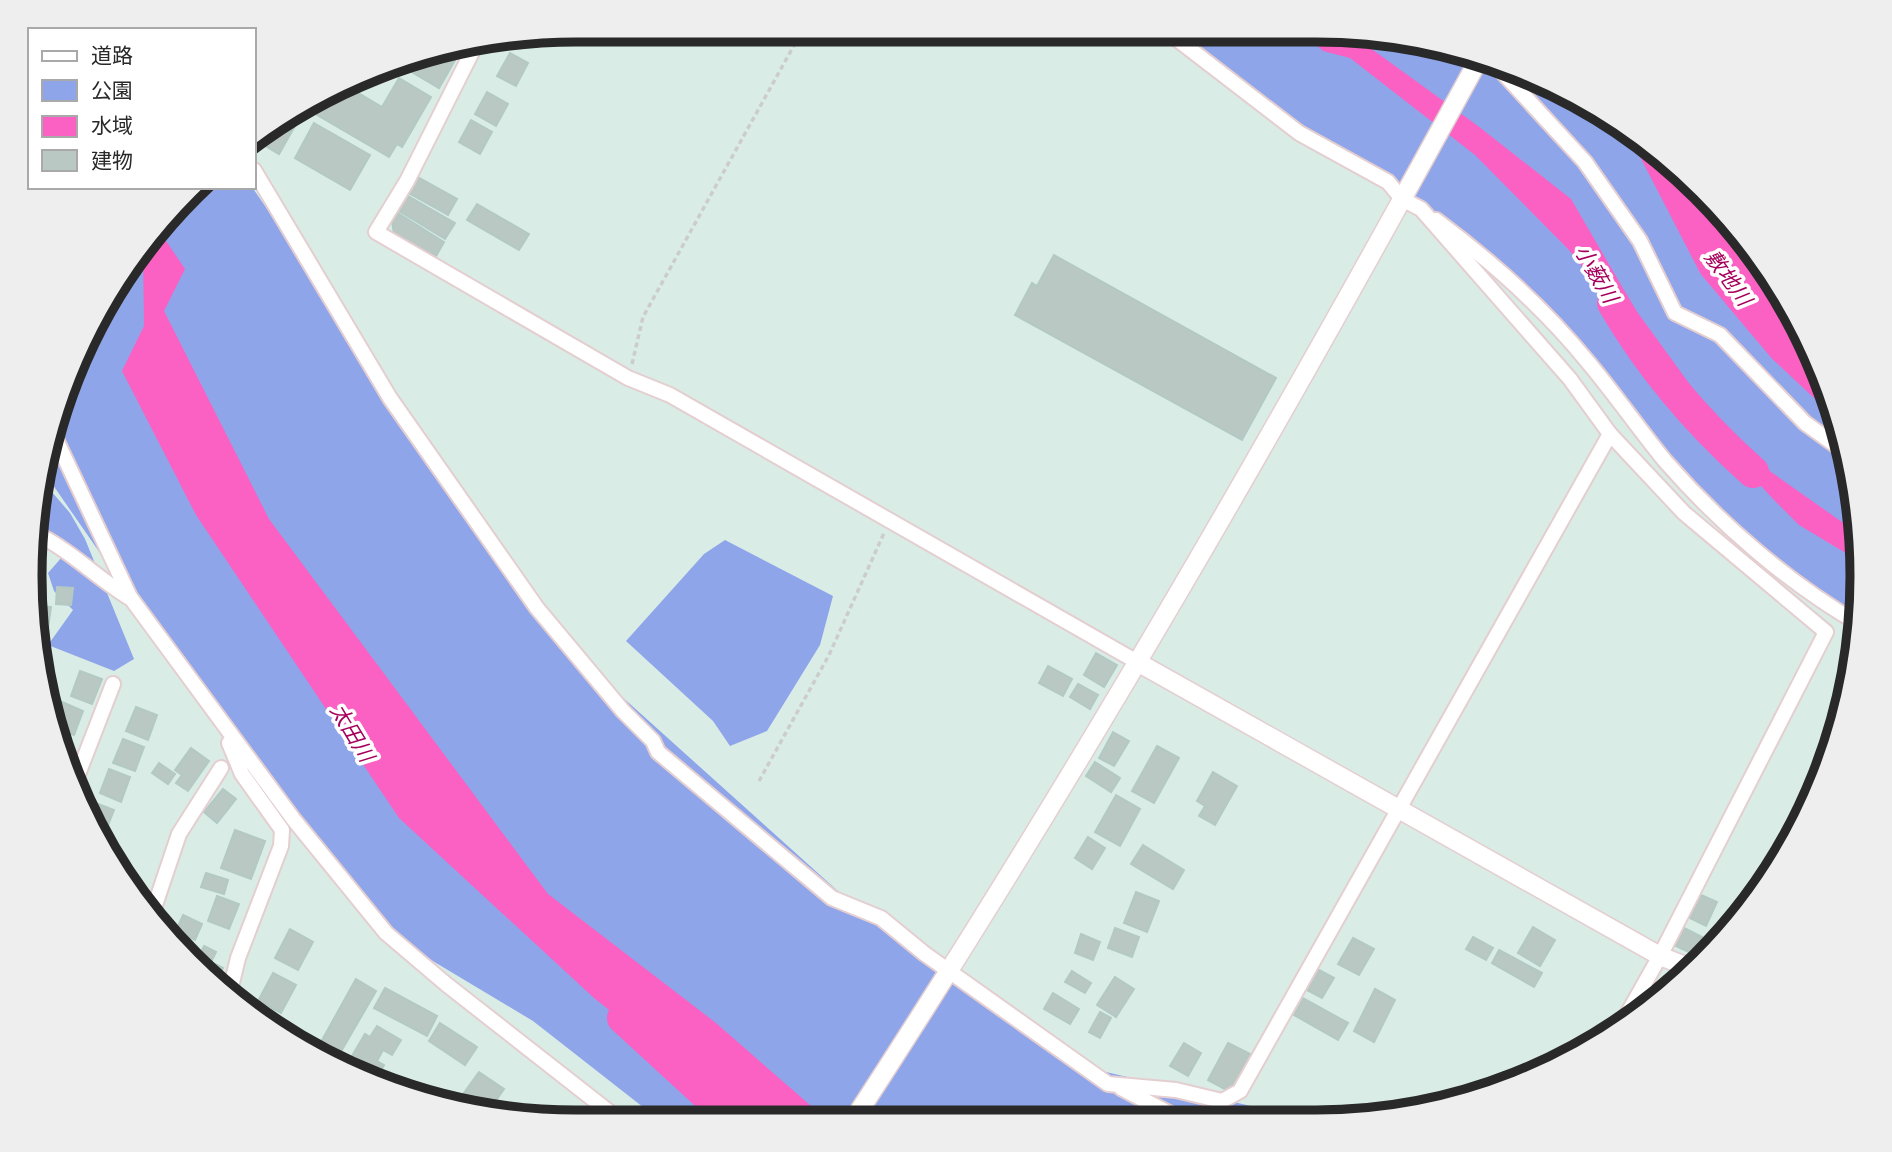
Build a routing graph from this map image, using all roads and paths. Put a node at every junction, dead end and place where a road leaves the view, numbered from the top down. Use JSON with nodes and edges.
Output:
{"nodes":[{"id":1,"x":796,"y":42,"type":"edge"},
{"id":2,"x":1181,"y":42,"type":"edge"},
{"id":3,"x":472,"y":52,"type":"edge"},
{"id":4,"x":1475,"y":66,"type":"edge"},
{"id":5,"x":1508,"y":78,"type":"edge"},
{"id":6,"x":256,"y":173,"type":"edge"},
{"id":7,"x":1402,"y":200,"type":"junction"},
{"id":8,"x":1421,"y":209,"type":"junction"},
{"id":9,"x":628,"y":378,"type":"junction"},
{"id":10,"x":1609,"y":433,"type":"junction"},
{"id":11,"x":1833,"y":444,"type":"edge"},
{"id":12,"x":58,"y":445,"type":"edge"},
{"id":13,"x":890,"y":520,"type":"junction"},
{"id":14,"x":43,"y":538,"type":"edge"},
{"id":15,"x":130,"y":597,"type":"junction"},
{"id":16,"x":1848,"y":617,"type":"edge"},
{"id":17,"x":1139,"y":663,"type":"junction"},
{"id":18,"x":113,"y":684,"type":"dead end"},
{"id":19,"x":222,"y":725,"type":"junction"},
{"id":20,"x":221,"y":768,"type":"dead end"},
{"id":21,"x":79,"y":771,"type":"edge"},
{"id":22,"x":759,"y":781,"type":"dead end"},
{"id":23,"x":1401,"y":810,"type":"junction"},
{"id":24,"x":155,"y":905,"type":"edge"},
{"id":25,"x":1660,"y":956,"type":"junction"},
{"id":26,"x":1682,"y":965,"type":"edge"},
{"id":27,"x":949,"y":970,"type":"junction"},
{"id":28,"x":232,"y":984,"type":"edge"},
{"id":29,"x":1631,"y":1007,"type":"edge"},
{"id":30,"x":1116,"y":1086,"type":"junction"},
{"id":31,"x":607,"y":1110,"type":"edge"},
{"id":32,"x":860,"y":1110,"type":"edge"},
{"id":33,"x":1163,"y":1110,"type":"edge"}],
"edges":[{"from":1,"to":9,"type":"path"},
{"from":2,"to":7,"type":"street"},
{"from":3,"to":9,"type":"street"},
{"from":4,"to":7,"type":"street"},
{"from":5,"to":11,"type":"street"},
{"from":6,"to":27,"type":"street"},
{"from":7,"to":8,"type":"street"},
{"from":7,"to":17,"type":"street"},
{"from":8,"to":10,"type":"street"},
{"from":8,"to":16,"type":"street"},
{"from":9,"to":13,"type":"street"},
{"from":10,"to":23,"type":"street"},
{"from":10,"to":25,"type":"street"},
{"from":12,"to":15,"type":"street"},
{"from":13,"to":17,"type":"street"},
{"from":13,"to":22,"type":"path"},
{"from":14,"to":15,"type":"street"},
{"from":15,"to":19,"type":"street"},
{"from":17,"to":23,"type":"street"},
{"from":17,"to":27,"type":"street"},
{"from":18,"to":21,"type":"street"},
{"from":19,"to":28,"type":"street"},
{"from":19,"to":31,"type":"street"},
{"from":20,"to":24,"type":"street"},
{"from":23,"to":25,"type":"street"},
{"from":23,"to":30,"type":"street"},
{"from":25,"to":26,"type":"street"},
{"from":25,"to":29,"type":"street"},
{"from":27,"to":30,"type":"street"},
{"from":27,"to":32,"type":"street"},
{"from":30,"to":33,"type":"street"}]}
